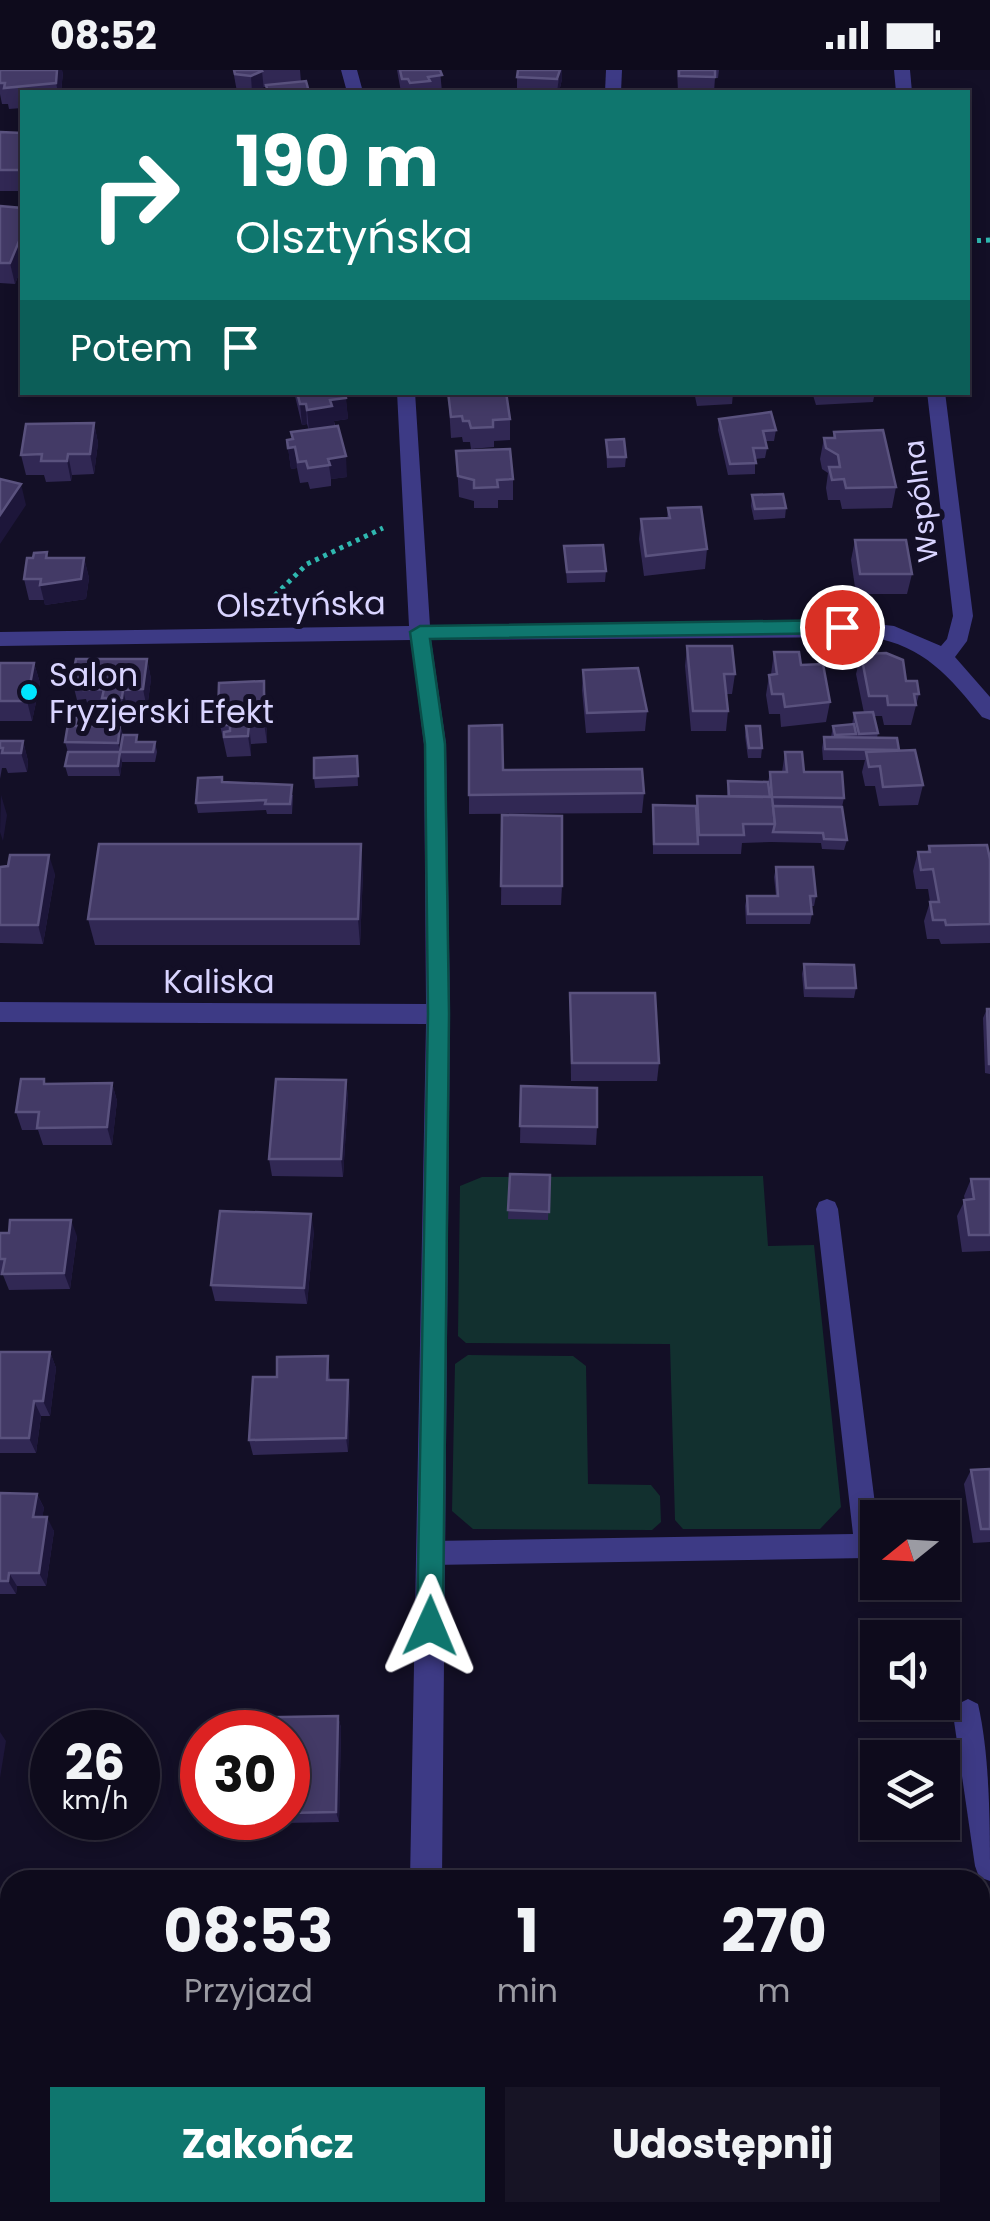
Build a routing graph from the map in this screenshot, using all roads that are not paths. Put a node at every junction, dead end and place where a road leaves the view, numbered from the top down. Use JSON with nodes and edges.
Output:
{"nodes":[{"id":1,"x":406,"y":395,"type":"edge"},
{"id":2,"x":936,"y":395,"type":"edge"},
{"id":3,"x":963,"y":616,"type":"junction"},
{"id":4,"x":990,"y":616,"type":"edge"},
{"id":5,"x":420,"y":632,"type":"junction"},
{"id":6,"x":0,"y":639,"type":"edge"},
{"id":7,"x":944,"y":656,"type":"junction"},
{"id":8,"x":990,"y":712,"type":"edge"},
{"id":9,"x":0,"y":1012,"type":"edge"},
{"id":10,"x":438,"y":1014,"type":"junction"},
{"id":11,"x":827,"y":1209,"type":"dead end"},
{"id":12,"x":431,"y":1553,"type":"junction"},
{"id":13,"x":968,"y":1714,"type":"dead end"},
{"id":14,"x":990,"y":1866,"type":"edge"},
{"id":15,"x":426,"y":1870,"type":"edge"}],
"edges":[{"from":1,"to":5,"type":"street"},
{"from":2,"to":3,"type":"street","name":"Wspólna"},
{"from":3,"to":4,"type":"street"},
{"from":3,"to":7,"type":"street"},
{"from":5,"to":6,"type":"street","name":"Olsztyńska"},
{"from":5,"to":7,"type":"street","name":"Olsztyńska"},
{"from":5,"to":10,"type":"street"},
{"from":7,"to":8,"type":"street","name":"Olsztyńska"},
{"from":9,"to":10,"type":"street","name":"Kaliska"},
{"from":10,"to":12,"type":"street"},
{"from":11,"to":12,"type":"lane"},
{"from":12,"to":15,"type":"street"},
{"from":13,"to":14,"type":"street"}]}
